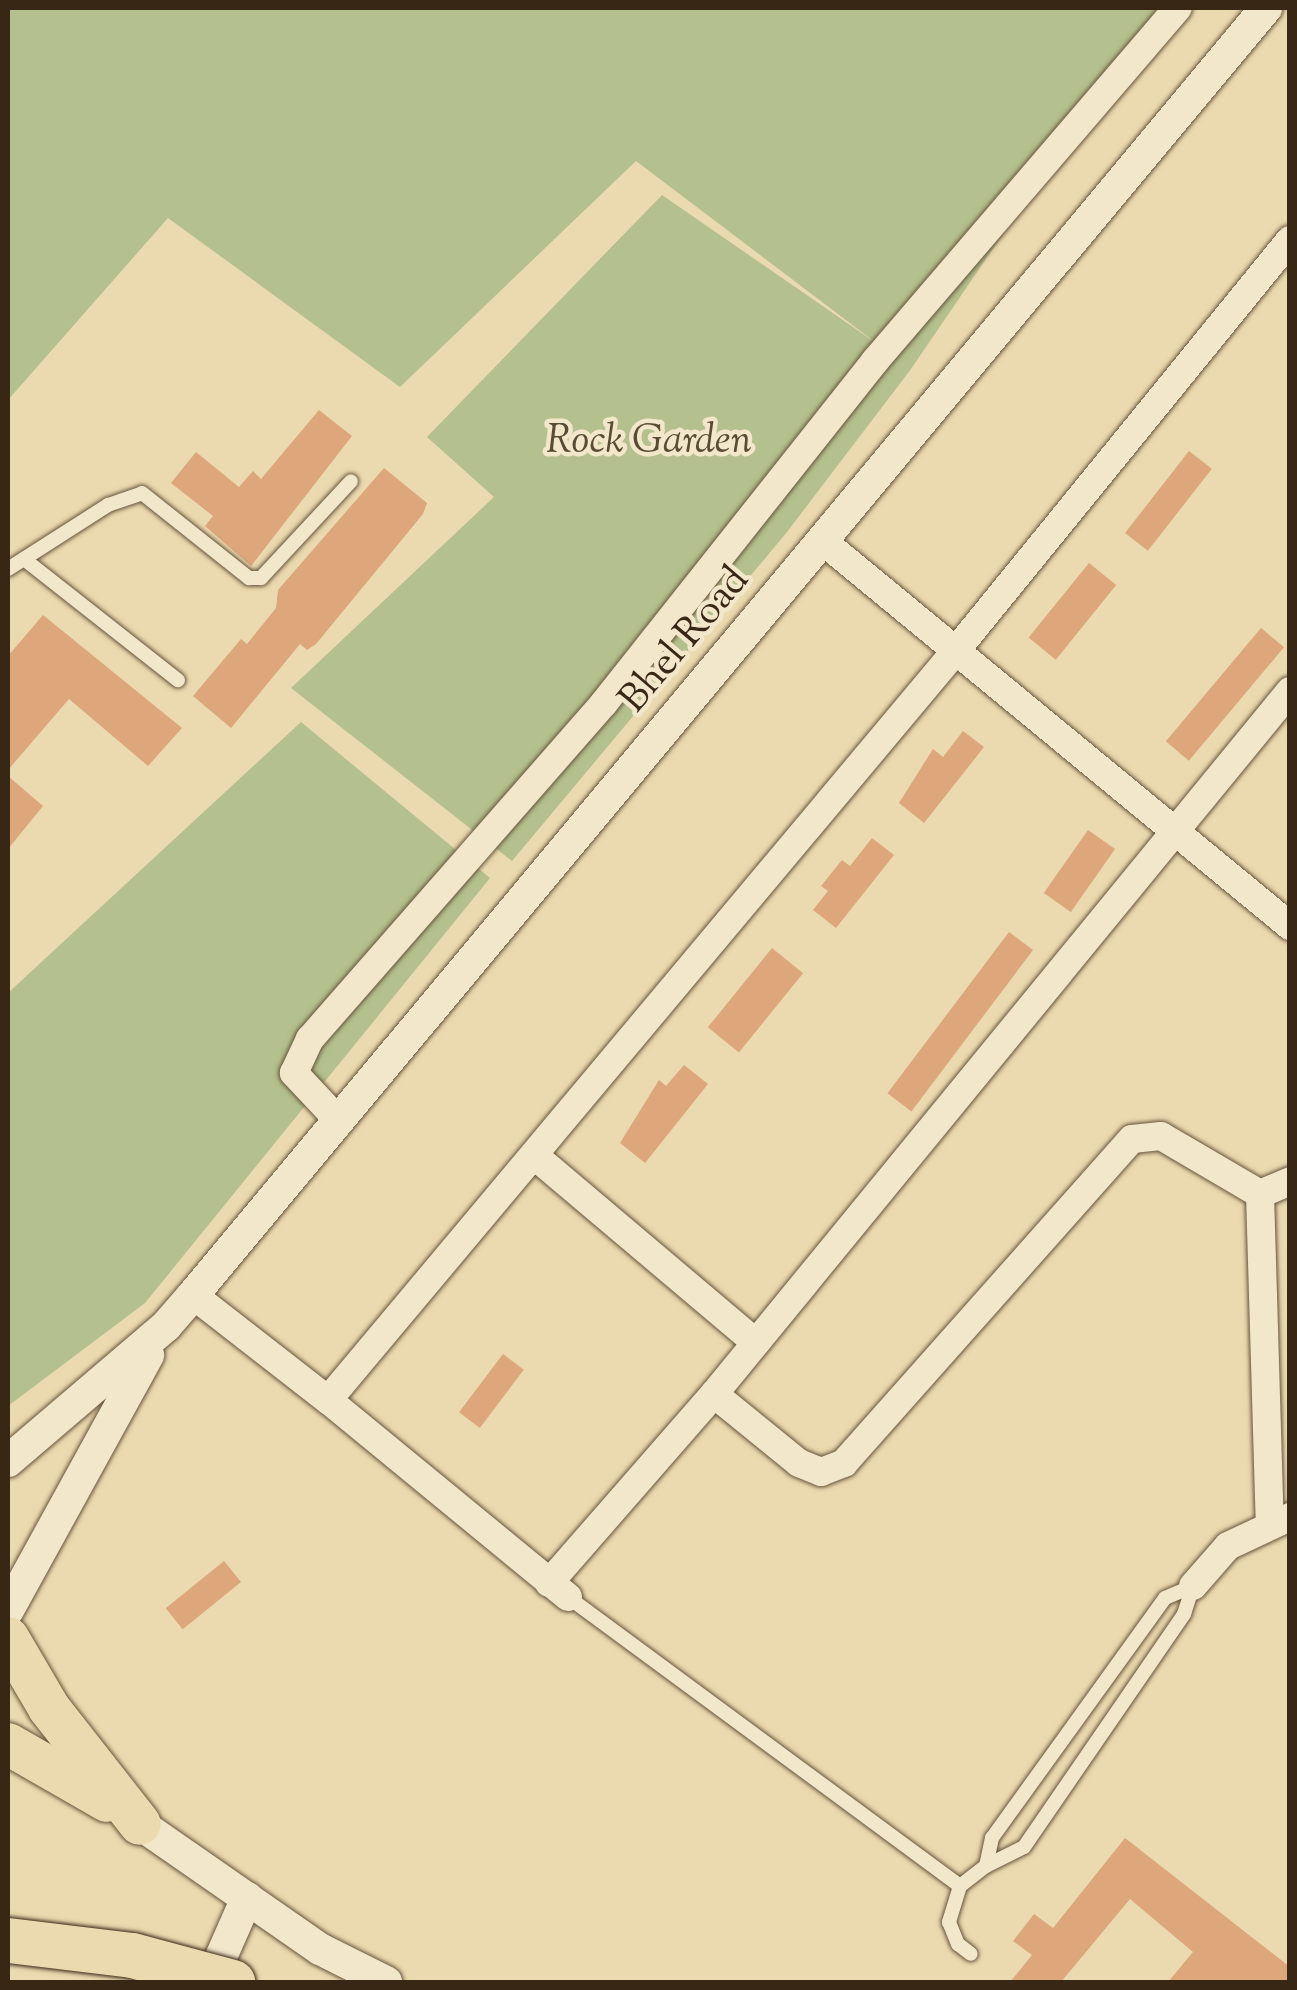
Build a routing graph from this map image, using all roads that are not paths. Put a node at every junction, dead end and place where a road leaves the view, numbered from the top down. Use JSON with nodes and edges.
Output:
{"nodes":[{"id":1,"x":1178,"y":8,"type":"edge"},
{"id":2,"x":1266,"y":8,"type":"edge"},
{"id":3,"x":1290,"y":240,"type":"edge"},
{"id":4,"x":351,"y":481,"type":"dead end"},
{"id":5,"x":824,"y":542,"type":"junction"},
{"id":6,"x":24,"y":559,"type":"junction"},
{"id":7,"x":8,"y":569,"type":"edge"},
{"id":8,"x":958,"y":648,"type":"junction"},
{"id":9,"x":178,"y":680,"type":"dead end"},
{"id":10,"x":1290,"y":691,"type":"edge"},
{"id":11,"x":1175,"y":830,"type":"junction"},
{"id":12,"x":1290,"y":926,"type":"edge"},
{"id":13,"x":338,"y":1121,"type":"junction"},
{"id":14,"x":534,"y":1156,"type":"junction"},
{"id":15,"x":1290,"y":1181,"type":"edge"},
{"id":16,"x":1260,"y":1194,"type":"junction"},
{"id":17,"x":193,"y":1295,"type":"junction"},
{"id":18,"x":166,"y":1326,"type":"junction"},
{"id":19,"x":756,"y":1342,"type":"junction"},
{"id":20,"x":714,"y":1394,"type":"junction"},
{"id":21,"x":328,"y":1400,"type":"junction"},
{"id":22,"x":8,"y":1461,"type":"edge"},
{"id":23,"x":1280,"y":1519,"type":"edge"},
{"id":24,"x":1193,"y":1586,"type":"junction"},
{"id":25,"x":559,"y":1590,"type":"junction"},
{"id":26,"x":8,"y":1610,"type":"edge"},
{"id":27,"x":8,"y":1638,"type":"edge"},
{"id":28,"x":8,"y":1744,"type":"edge"},
{"id":29,"x":140,"y":1824,"type":"junction"},
{"id":30,"x":986,"y":1866,"type":"junction"},
{"id":31,"x":960,"y":1886,"type":"junction"},
{"id":32,"x":247,"y":1898,"type":"junction"},
{"id":33,"x":8,"y":1940,"type":"edge"},
{"id":34,"x":971,"y":1954,"type":"dead end"},
{"id":35,"x":210,"y":1982,"type":"edge"},
{"id":36,"x":232,"y":1982,"type":"edge"},
{"id":37,"x":386,"y":1982,"type":"edge"}],
"edges":[{"from":1,"to":13,"type":"street"},
{"from":2,"to":5,"type":"street","name":"Bhel Road"},
{"from":3,"to":8,"type":"street"},
{"from":4,"to":6,"type":"lane"},
{"from":5,"to":8,"type":"street"},
{"from":5,"to":13,"type":"street","name":"Bhel Road"},
{"from":6,"to":7,"type":"lane"},
{"from":6,"to":9,"type":"lane"},
{"from":8,"to":11,"type":"street"},
{"from":8,"to":14,"type":"street"},
{"from":10,"to":11,"type":"street"},
{"from":11,"to":12,"type":"street"},
{"from":11,"to":19,"type":"street"},
{"from":13,"to":17,"type":"street","name":"Bhel Road"},
{"from":14,"to":19,"type":"street"},
{"from":14,"to":21,"type":"street"},
{"from":15,"to":16,"type":"street"},
{"from":16,"to":20,"type":"street"},
{"from":16,"to":23,"type":"street"},
{"from":17,"to":18,"type":"street","name":"Bhel Road"},
{"from":17,"to":21,"type":"street"},
{"from":18,"to":22,"type":"street"},
{"from":18,"to":26,"type":"street"},
{"from":19,"to":20,"type":"street"},
{"from":20,"to":25,"type":"street"},
{"from":21,"to":25,"type":"street"},
{"from":23,"to":24,"type":"street"},
{"from":24,"to":30,"type":"lane"},
{"from":24,"to":30,"type":"lane"},
{"from":25,"to":31,"type":"lane"},
{"from":27,"to":29,"type":"main road"},
{"from":28,"to":29,"type":"main road"},
{"from":29,"to":32,"type":"street"},
{"from":30,"to":31,"type":"lane"},
{"from":31,"to":34,"type":"lane"},
{"from":32,"to":35,"type":"street"},
{"from":32,"to":37,"type":"street"},
{"from":33,"to":36,"type":"highway","bridge":true}]}
